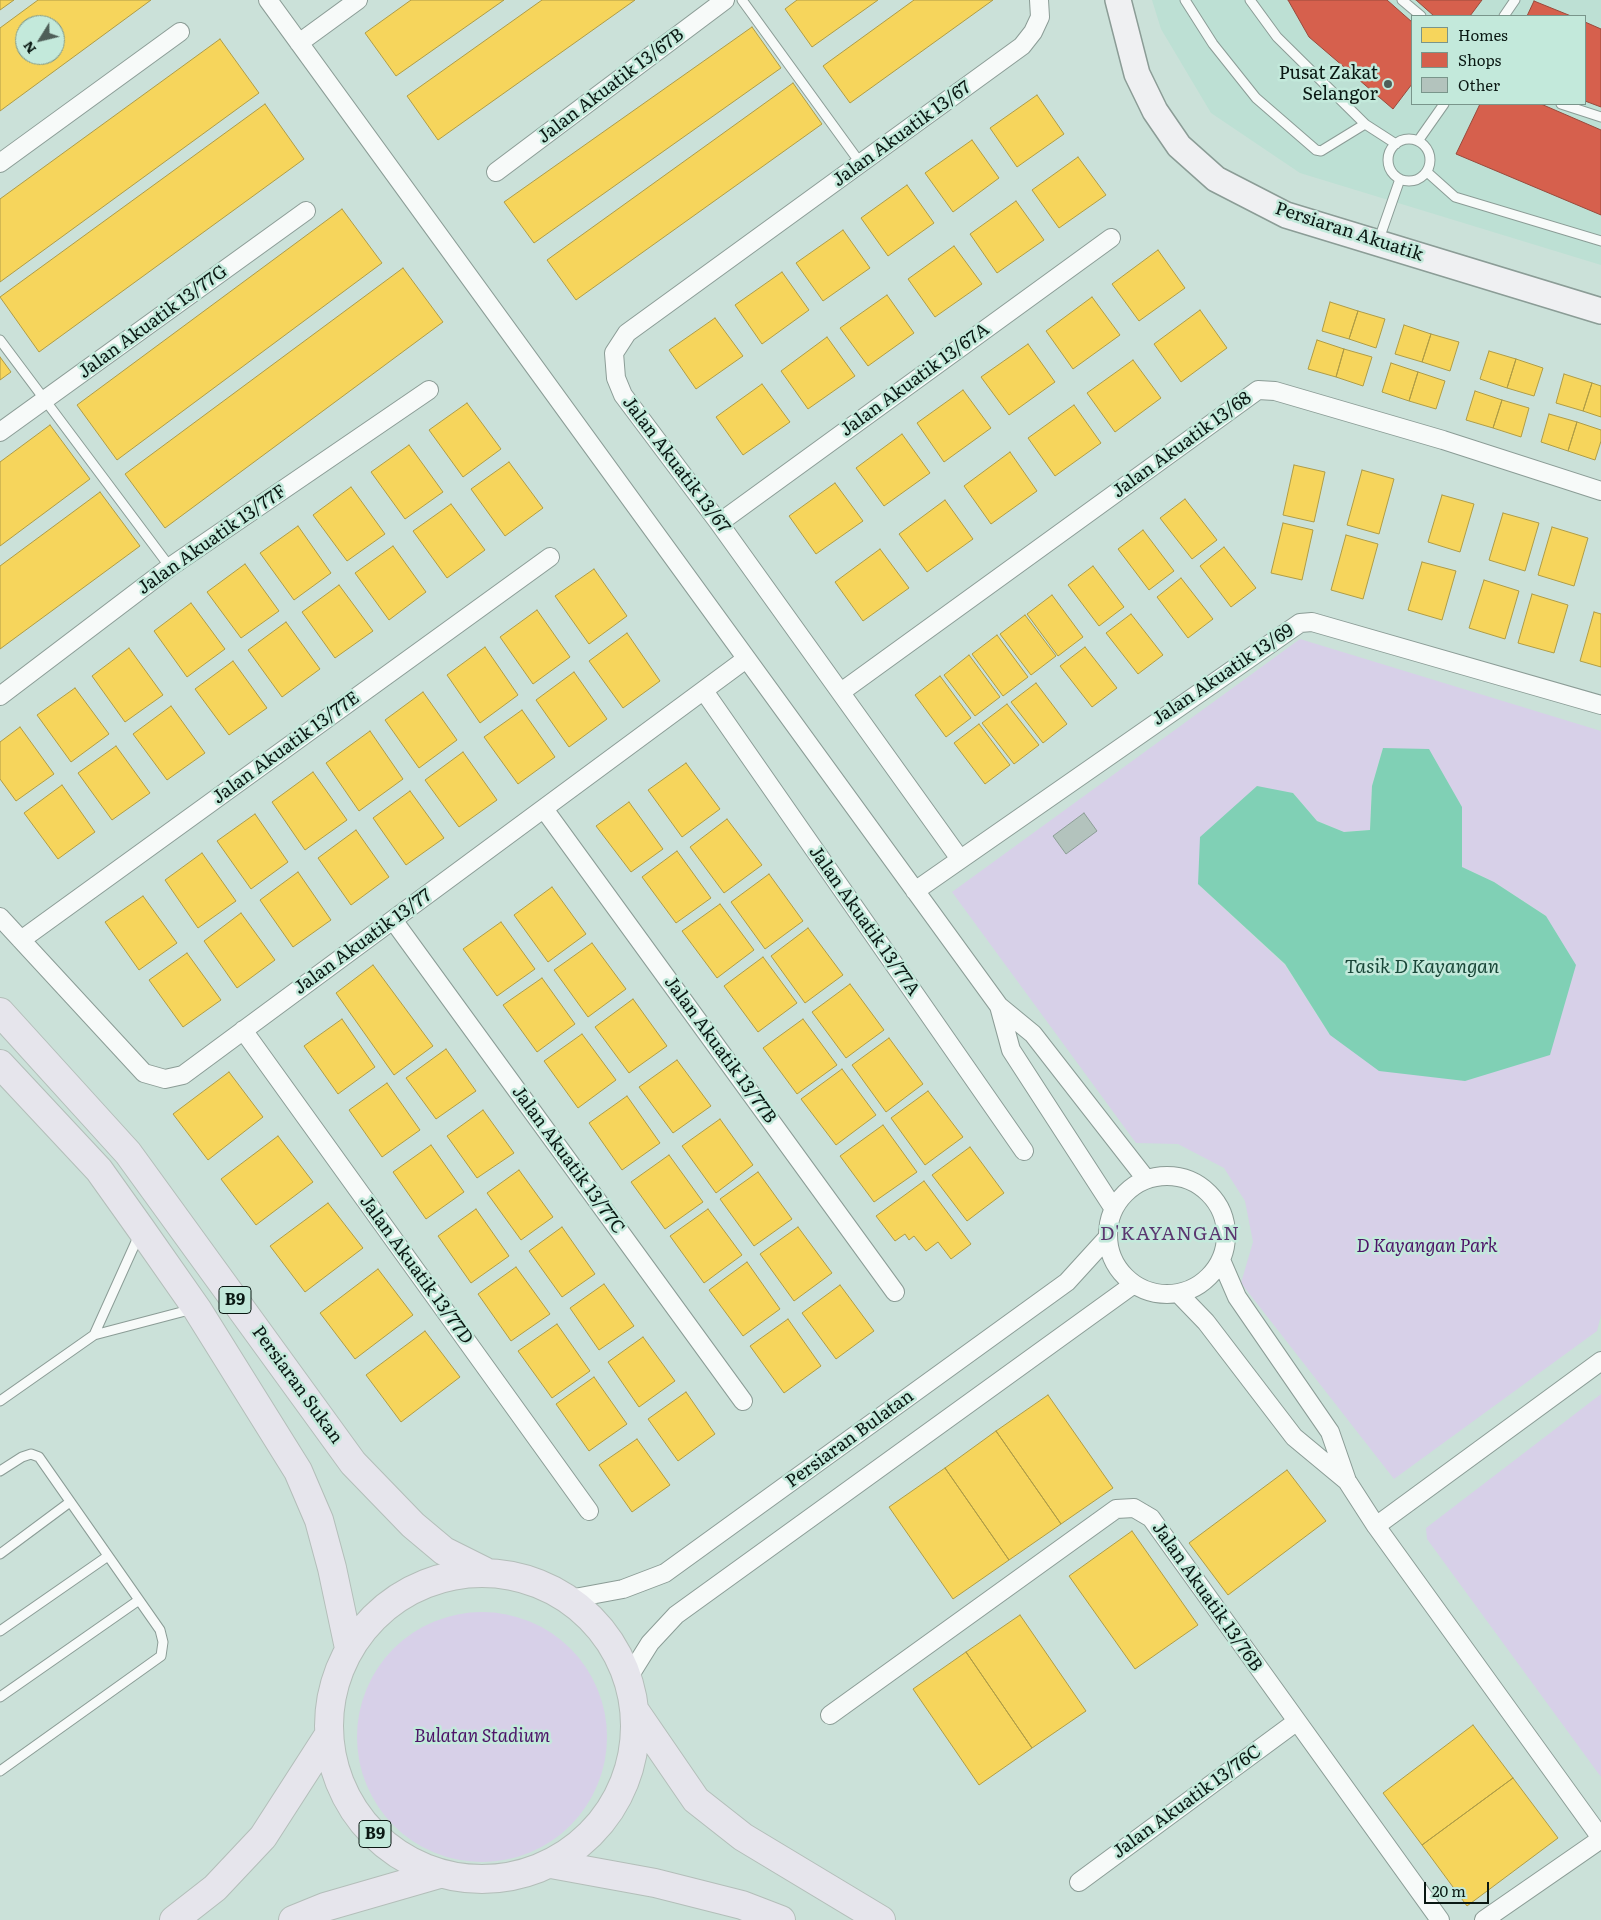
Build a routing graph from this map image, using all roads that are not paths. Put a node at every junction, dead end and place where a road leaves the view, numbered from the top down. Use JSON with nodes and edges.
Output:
{"nodes":[{"id":1,"x":268,"y":0,"type":"edge"},
{"id":2,"x":358,"y":0,"type":"edge"},
{"id":3,"x":725,"y":0,"type":"edge"},
{"id":4,"x":742,"y":0,"type":"edge"},
{"id":5,"x":1039,"y":0,"type":"edge"},
{"id":6,"x":1118,"y":0,"type":"edge"},
{"id":7,"x":1185,"y":0,"type":"edge"},
{"id":8,"x":1250,"y":0,"type":"edge"},
{"id":9,"x":1402,"y":0,"type":"edge"},
{"id":10,"x":1515,"y":0,"type":"edge"},
{"id":11,"x":1420,"y":15,"type":"edge"},
{"id":12,"x":1505,"y":15,"type":"edge"},
{"id":13,"x":180,"y":32,"type":"dead end"},
{"id":14,"x":299,"y":43,"type":"junction"},
{"id":15,"x":1443,"y":105,"type":"edge"},
{"id":16,"x":1565,"y":105,"type":"edge"},
{"id":17,"x":1601,"y":117,"type":"edge"},
{"id":18,"x":1365,"y":124,"type":"junction"},
{"id":19,"x":1418,"y":141,"type":"junction"},
{"id":20,"x":1396,"y":144,"type":"junction"},
{"id":21,"x":0,"y":163,"type":"edge"},
{"id":22,"x":861,"y":164,"type":"junction"},
{"id":23,"x":496,"y":172,"type":"dead end"},
{"id":24,"x":1426,"y":172,"type":"junction"},
{"id":25,"x":1400,"y":180,"type":"junction"},
{"id":26,"x":306,"y":211,"type":"dead end"},
{"id":27,"x":1111,"y":238,"type":"dead end"},
{"id":28,"x":1601,"y":241,"type":"edge"},
{"id":29,"x":1377,"y":242,"type":"junction"},
{"id":30,"x":1601,"y":311,"type":"edge"},
{"id":31,"x":0,"y":340,"type":"edge"},
{"id":32,"x":429,"y":390,"type":"dead end"},
{"id":33,"x":44,"y":401,"type":"junction"},
{"id":34,"x":0,"y":432,"type":"edge"},
{"id":35,"x":1601,"y":492,"type":"edge"},
{"id":36,"x":719,"y":523,"type":"junction"},
{"id":37,"x":550,"y":556,"type":"dead end"},
{"id":38,"x":170,"y":567,"type":"junction"},
{"id":39,"x":746,"y":659,"type":"junction"},
{"id":40,"x":704,"y":691,"type":"junction"},
{"id":41,"x":841,"y":692,"type":"junction"},
{"id":42,"x":0,"y":696,"type":"edge"},
{"id":43,"x":1601,"y":705,"type":"edge"},
{"id":44,"x":544,"y":808,"type":"junction"},
{"id":45,"x":960,"y":858,"type":"junction"},
{"id":46,"x":915,"y":891,"type":"junction"},
{"id":47,"x":0,"y":917,"type":"edge"},
{"id":48,"x":393,"y":920,"type":"junction"},
{"id":49,"x":21,"y":940,"type":"junction"},
{"id":50,"x":998,"y":1006,"type":"junction"},
{"id":51,"x":0,"y":1012,"type":"edge"},
{"id":52,"x":243,"y":1030,"type":"junction"},
{"id":53,"x":0,"y":1064,"type":"edge"},
{"id":54,"x":1024,"y":1151,"type":"dead end"},
{"id":55,"x":1146,"y":1179,"type":"junction"},
{"id":56,"x":1114,"y":1209,"type":"junction"},
{"id":57,"x":142,"y":1229,"type":"junction"},
{"id":58,"x":1108,"y":1238,"type":"junction"},
{"id":59,"x":1221,"y":1260,"type":"junction"},
{"id":60,"x":1134,"y":1284,"type":"junction"},
{"id":61,"x":895,"y":1292,"type":"dead end"},
{"id":62,"x":1178,"y":1293,"type":"junction"},
{"id":63,"x":197,"y":1308,"type":"junction"},
{"id":64,"x":94,"y":1335,"type":"junction"},
{"id":65,"x":1601,"y":1361,"type":"edge"},
{"id":66,"x":0,"y":1401,"type":"edge"},
{"id":67,"x":743,"y":1401,"type":"dead end"},
{"id":68,"x":0,"y":1471,"type":"edge"},
{"id":69,"x":1347,"y":1481,"type":"junction"},
{"id":70,"x":70,"y":1502,"type":"junction"},
{"id":71,"x":589,"y":1511,"type":"dead end"},
{"id":72,"x":1376,"y":1526,"type":"junction"},
{"id":73,"x":0,"y":1554,"type":"edge"},
{"id":74,"x":108,"y":1556,"type":"junction"},
{"id":75,"x":484,"y":1571,"type":"junction"},
{"id":76,"x":570,"y":1599,"type":"junction"},
{"id":77,"x":139,"y":1600,"type":"junction"},
{"id":78,"x":0,"y":1631,"type":"edge"},
{"id":79,"x":348,"y":1648,"type":"junction"},
{"id":80,"x":630,"y":1675,"type":"junction"},
{"id":81,"x":0,"y":1697,"type":"edge"},
{"id":82,"x":635,"y":1711,"type":"junction"},
{"id":83,"x":830,"y":1715,"type":"dead end"},
{"id":84,"x":1296,"y":1722,"type":"junction"},
{"id":85,"x":328,"y":1736,"type":"junction"},
{"id":86,"x":0,"y":1770,"type":"edge"},
{"id":87,"x":1601,"y":1838,"type":"edge"},
{"id":88,"x":551,"y":1864,"type":"junction"},
{"id":89,"x":439,"y":1874,"type":"junction"},
{"id":90,"x":1079,"y":1882,"type":"dead end"},
{"id":91,"x":174,"y":1920,"type":"edge"},
{"id":92,"x":293,"y":1920,"type":"edge"},
{"id":93,"x":781,"y":1920,"type":"edge"},
{"id":94,"x":881,"y":1920,"type":"edge"},
{"id":95,"x":1440,"y":1920,"type":"edge"},
{"id":96,"x":1484,"y":1920,"type":"edge"}],
"edges":[{"from":1,"to":14,"type":"street"},
{"from":2,"to":14,"type":"street"},
{"from":3,"to":23,"type":"street","name":"Jalan Akuatik 13/67B"},
{"from":4,"to":22,"type":"lane"},
{"from":5,"to":22,"type":"street","name":"Jalan Akuatik 13/67"},
{"from":6,"to":29,"type":"street","name":"Persiaran Akuatik"},
{"from":7,"to":18,"type":"lane"},
{"from":8,"to":18,"type":"lane"},
{"from":9,"to":11,"type":"lane"},
{"from":10,"to":12,"type":"lane"},
{"from":13,"to":21,"type":"street"},
{"from":14,"to":39,"type":"street"},
{"from":15,"to":19,"type":"lane"},
{"from":16,"to":17,"type":"lane"},
{"from":18,"to":20,"type":"lane"},
{"from":19,"to":20,"type":"lane"},
{"from":19,"to":24,"type":"lane"},
{"from":20,"to":25,"type":"lane"},
{"from":22,"to":36,"type":"street","name":"Jalan Akuatik 13/67"},
{"from":24,"to":25,"type":"lane"},
{"from":24,"to":28,"type":"lane"},
{"from":25,"to":29,"type":"lane"},
{"from":26,"to":33,"type":"street","name":"Jalan Akuatik 13/77G"},
{"from":27,"to":36,"type":"street","name":"Jalan Akuatik 13/67A"},
{"from":29,"to":30,"type":"street","name":"Persiaran Akuatik"},
{"from":31,"to":33,"type":"lane"},
{"from":32,"to":38,"type":"street","name":"Jalan Akuatik 13/77F"},
{"from":33,"to":34,"type":"street","name":"Jalan Akuatik 13/77G"},
{"from":33,"to":38,"type":"lane"},
{"from":35,"to":41,"type":"street","name":"Jalan Akuatik 13/68"},
{"from":36,"to":41,"type":"street","name":"Jalan Akuatik 13/67"},
{"from":37,"to":49,"type":"street","name":"Jalan Akuatik 13/77E"},
{"from":38,"to":42,"type":"street","name":"Jalan Akuatik 13/77F"},
{"from":39,"to":40,"type":"street","name":"Jalan Akuatik 13/77"},
{"from":39,"to":46,"type":"street"},
{"from":40,"to":44,"type":"street","name":"Jalan Akuatik 13/77"},
{"from":40,"to":54,"type":"street","name":"Jalan Akuatik 13/77A"},
{"from":41,"to":45,"type":"street","name":"Jalan Akuatik 13/67"},
{"from":43,"to":45,"type":"street","name":"Jalan Akuatik 13/69"},
{"from":44,"to":48,"type":"street","name":"Jalan Akuatik 13/77"},
{"from":44,"to":61,"type":"street","name":"Jalan Akuatik 13/77B"},
{"from":45,"to":46,"type":"street","name":"Jalan Akuatik 13/69"},
{"from":46,"to":50,"type":"street"},
{"from":47,"to":49,"type":"street","name":"Jalan Akuatik 13/77"},
{"from":48,"to":52,"type":"street","name":"Jalan Akuatik 13/77"},
{"from":48,"to":67,"type":"street","name":"Jalan Akuatik 13/77C"},
{"from":49,"to":52,"type":"street","name":"Jalan Akuatik 13/77"},
{"from":50,"to":55,"type":"street"},
{"from":50,"to":56,"type":"street"},
{"from":51,"to":75,"type":"main road","name":"Persiaran Sukan","number":"B9"},
{"from":52,"to":71,"type":"street","name":"Jalan Akuatik 13/77D"},
{"from":53,"to":57,"type":"main road","number":"B9"},
{"from":55,"to":56,"type":"street"},
{"from":55,"to":59,"type":"street"},
{"from":56,"to":58,"type":"street"},
{"from":57,"to":63,"type":"main road","number":"B9"},
{"from":57,"to":64,"type":"lane"},
{"from":58,"to":60,"type":"street"},
{"from":58,"to":76,"type":"street","name":"Persiaran Bulatan"},
{"from":59,"to":62,"type":"street"},
{"from":59,"to":69,"type":"street"},
{"from":60,"to":62,"type":"street"},
{"from":60,"to":80,"type":"street"},
{"from":62,"to":69,"type":"street"},
{"from":63,"to":64,"type":"lane"},
{"from":63,"to":79,"type":"main road","number":"B9"},
{"from":64,"to":66,"type":"lane"},
{"from":65,"to":72,"type":"street"},
{"from":68,"to":70,"type":"lane"},
{"from":69,"to":72,"type":"street"},
{"from":70,"to":73,"type":"lane"},
{"from":70,"to":74,"type":"lane"},
{"from":72,"to":87,"type":"street"},
{"from":74,"to":77,"type":"lane"},
{"from":74,"to":78,"type":"lane"},
{"from":75,"to":76,"type":"main road","number":"B9"},
{"from":75,"to":79,"type":"main road","number":"B9"},
{"from":76,"to":80,"type":"main road","number":"B9"},
{"from":77,"to":81,"type":"lane"},
{"from":77,"to":86,"type":"lane"},
{"from":79,"to":85,"type":"main road","number":"B9"},
{"from":80,"to":82,"type":"main road","number":"B9"},
{"from":82,"to":88,"type":"main road","number":"B9"},
{"from":82,"to":94,"type":"main road"},
{"from":83,"to":84,"type":"street","name":"Jalan Akuatik 13/76B"},
{"from":84,"to":90,"type":"street","name":"Jalan Akuatik 13/76C"},
{"from":84,"to":95,"type":"street","name":"Jalan Akuatik 13/76B"},
{"from":85,"to":89,"type":"main road","number":"B9"},
{"from":85,"to":91,"type":"main road"},
{"from":87,"to":96,"type":"street"},
{"from":88,"to":89,"type":"main road","number":"B9"},
{"from":88,"to":93,"type":"main road"},
{"from":89,"to":92,"type":"main road","number":"B9"}]}
